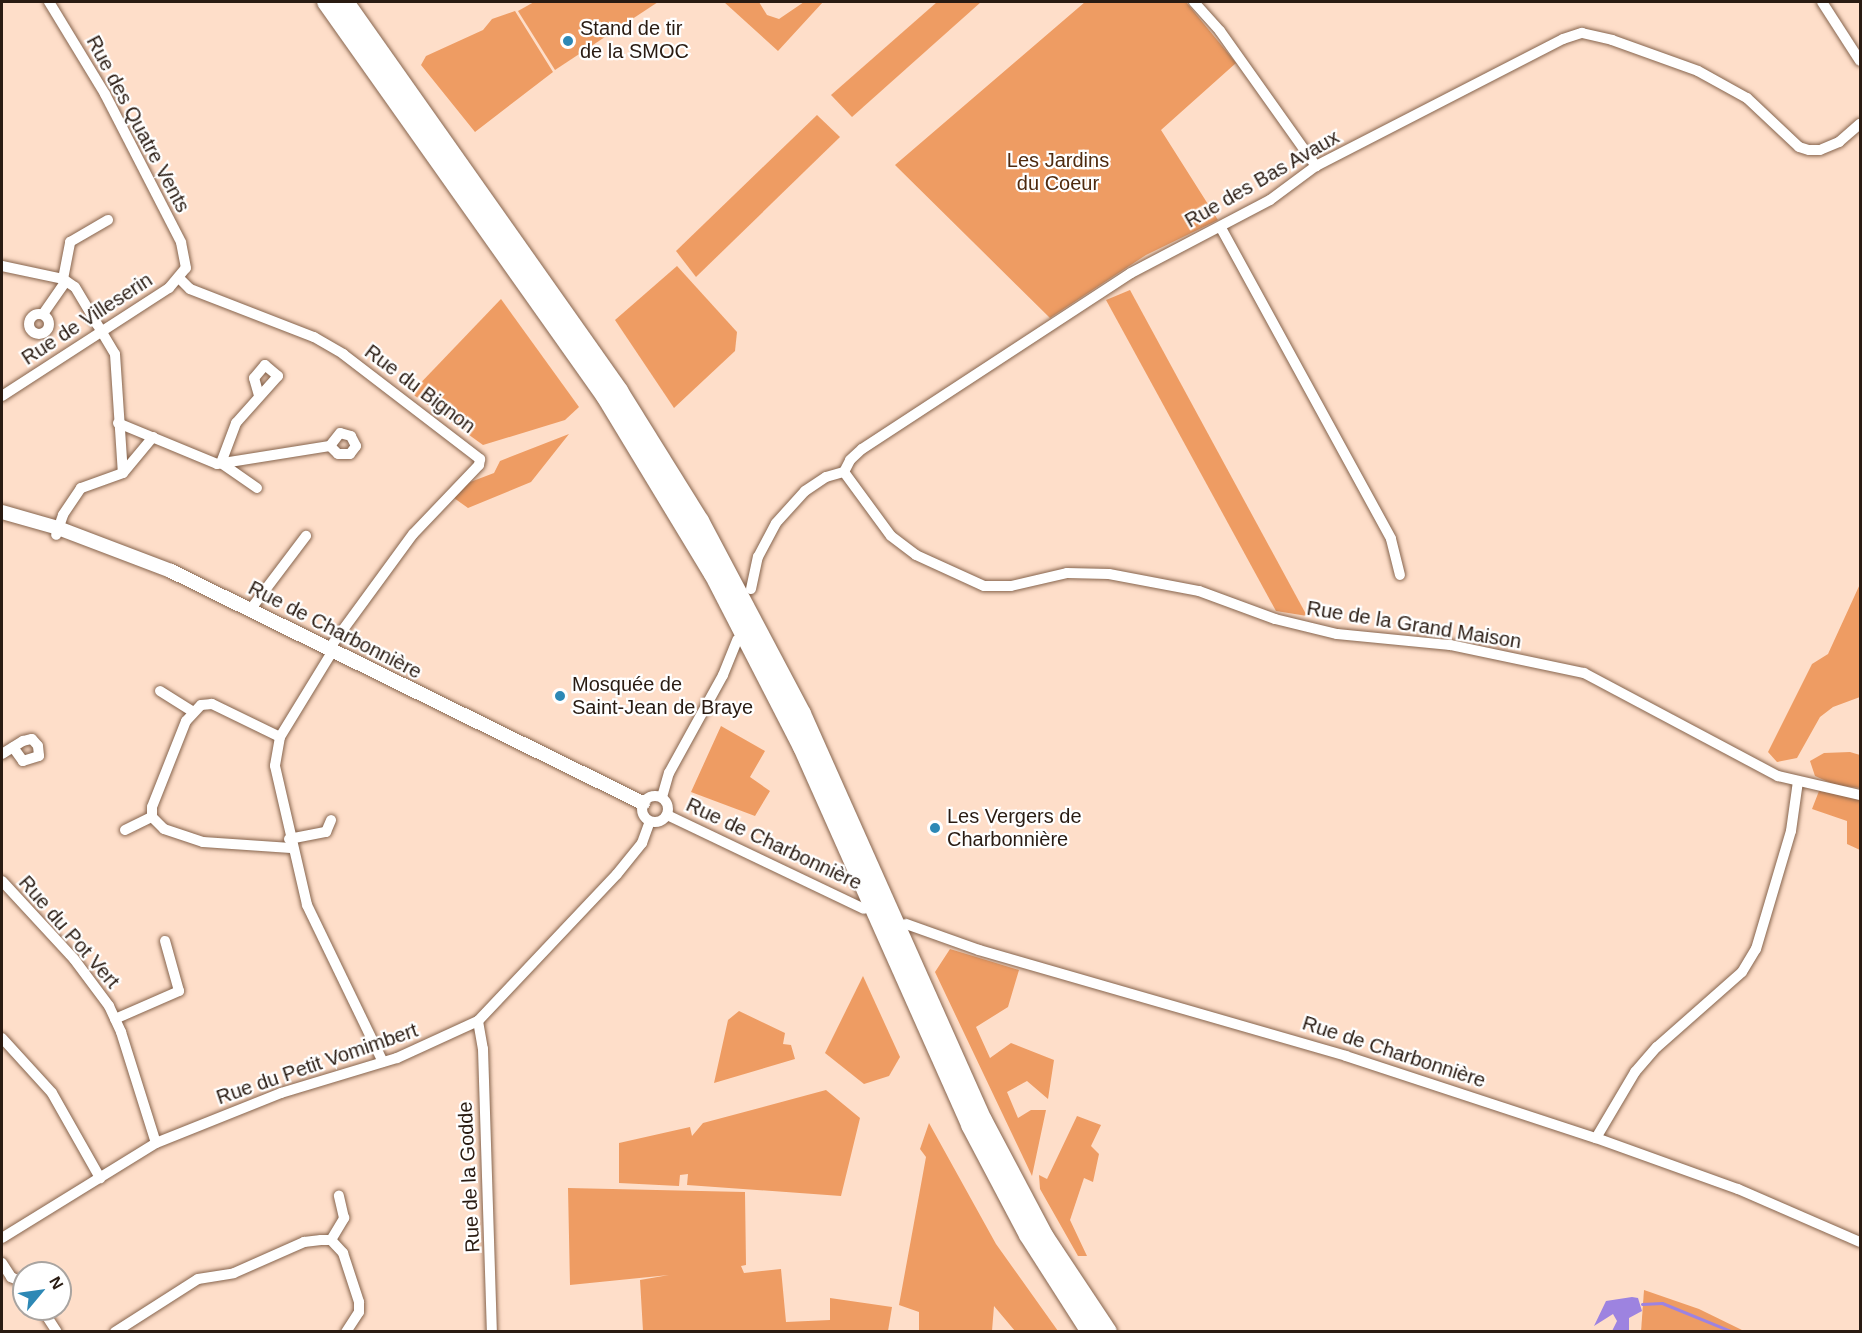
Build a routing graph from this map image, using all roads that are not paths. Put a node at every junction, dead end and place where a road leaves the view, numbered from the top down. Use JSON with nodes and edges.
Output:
{"nodes":[{"id":1,"x":49,"y":2,"type":"edge"},
{"id":2,"x":326,"y":2,"type":"edge"},
{"id":3,"x":345,"y":2,"type":"edge"},
{"id":4,"x":1194,"y":2,"type":"edge"},
{"id":5,"x":1822,"y":2,"type":"edge"},
{"id":6,"x":1860,"y":61,"type":"edge"},
{"id":7,"x":1860,"y":124,"type":"edge"},
{"id":8,"x":1316,"y":166,"type":"junction"},
{"id":9,"x":108,"y":220,"type":"dead end"},
{"id":10,"x":1221,"y":228,"type":"junction"},
{"id":11,"x":2,"y":266,"type":"edge"},
{"id":12,"x":186,"y":268,"type":"joint"},
{"id":13,"x":180,"y":279,"type":"junction"},
{"id":14,"x":64,"y":280,"type":"junction"},
{"id":15,"x":43,"y":314,"type":"dead end"},
{"id":16,"x":102,"y":331,"type":"junction"},
{"id":17,"x":259,"y":395,"type":"dead end"},
{"id":18,"x":2,"y":396,"type":"edge"},
{"id":19,"x":118,"y":423,"type":"junction"},
{"id":20,"x":153,"y":437,"type":"junction"},
{"id":21,"x":330,"y":446,"type":"dead end"},
{"id":22,"x":221,"y":463,"type":"junction"},
{"id":23,"x":844,"y":472,"type":"junction"},
{"id":24,"x":123,"y":473,"type":"junction"},
{"id":25,"x":257,"y":488,"type":"dead end"},
{"id":26,"x":2,"y":512,"type":"edge"},
{"id":27,"x":57,"y":531,"type":"junction"},
{"id":28,"x":306,"y":536,"type":"dead end"},
{"id":29,"x":1400,"y":574,"type":"dead end"},
{"id":30,"x":751,"y":589,"type":"dead end"},
{"id":31,"x":250,"y":610,"type":"junction"},
{"id":32,"x":737,"y":640,"type":"dead end"},
{"id":33,"x":330,"y":651,"type":"junction"},
{"id":34,"x":160,"y":691,"type":"dead end"},
{"id":35,"x":192,"y":711,"type":"junction"},
{"id":36,"x":280,"y":737,"type":"junction"},
{"id":37,"x":13,"y":747,"type":"dead end"},
{"id":38,"x":2,"y":754,"type":"edge"},
{"id":39,"x":1798,"y":781,"type":"junction"},
{"id":40,"x":1860,"y":795,"type":"edge"},
{"id":41,"x":662,"y":797,"type":"junction"},
{"id":42,"x":643,"y":803,"type":"junction"},
{"id":43,"x":667,"y":815,"type":"junction"},
{"id":44,"x":152,"y":817,"type":"junction"},
{"id":45,"x":331,"y":820,"type":"dead end"},
{"id":46,"x":650,"y":821,"type":"junction"},
{"id":47,"x":125,"y":830,"type":"dead end"},
{"id":48,"x":290,"y":844,"type":"junction"},
{"id":49,"x":2,"y":881,"type":"edge"},
{"id":50,"x":864,"y":909,"type":"dead end"},
{"id":51,"x":906,"y":924,"type":"dead end"},
{"id":52,"x":165,"y":941,"type":"dead end"},
{"id":53,"x":115,"y":1019,"type":"junction"},
{"id":54,"x":478,"y":1021,"type":"junction"},
{"id":55,"x":2,"y":1038,"type":"edge"},
{"id":56,"x":383,"y":1062,"type":"junction"},
{"id":57,"x":1596,"y":1138,"type":"junction"},
{"id":58,"x":156,"y":1143,"type":"junction"},
{"id":59,"x":100,"y":1178,"type":"junction"},
{"id":60,"x":339,"y":1196,"type":"dead end"},
{"id":61,"x":2,"y":1238,"type":"edge"},
{"id":62,"x":331,"y":1240,"type":"junction"},
{"id":63,"x":1860,"y":1242,"type":"edge"},
{"id":64,"x":2,"y":1263,"type":"edge"},
{"id":65,"x":12,"y":1277,"type":"edge"},
{"id":66,"x":115,"y":1332,"type":"edge"},
{"id":67,"x":346,"y":1332,"type":"edge"},
{"id":68,"x":492,"y":1332,"type":"edge"},
{"id":69,"x":1090,"y":1332,"type":"edge"},
{"id":70,"x":1108,"y":1332,"type":"edge"}],
"edges":[{"from":1,"to":12,"type":"street","name":"Rue des Quatre Vents"},
{"from":2,"to":69,"type":"highway"},
{"from":3,"to":70,"type":"highway"},
{"from":4,"to":8,"type":"street"},
{"from":5,"to":6,"type":"street"},
{"from":7,"to":8,"type":"street","name":"Rue des Bas Avaux"},
{"from":8,"to":10,"type":"street","name":"Rue des Bas Avaux"},
{"from":9,"to":14,"type":"street"},
{"from":10,"to":23,"type":"street","name":"Rue des Bas Avaux"},
{"from":10,"to":29,"type":"street"},
{"from":11,"to":14,"type":"street"},
{"from":12,"to":13,"type":"street","name":"Rue de Villeserin"},
{"from":13,"to":16,"type":"street","name":"Rue de Villeserin"},
{"from":13,"to":33,"type":"street","name":"Rue du Bignon"},
{"from":14,"to":15,"type":"street"},
{"from":14,"to":16,"type":"street"},
{"from":16,"to":18,"type":"street","name":"Rue de Villeserin"},
{"from":16,"to":19,"type":"street"},
{"from":17,"to":22,"type":"street"},
{"from":19,"to":20,"type":"street"},
{"from":19,"to":24,"type":"street"},
{"from":20,"to":22,"type":"street"},
{"from":20,"to":24,"type":"street"},
{"from":21,"to":22,"type":"street"},
{"from":22,"to":25,"type":"street"},
{"from":23,"to":30,"type":"street","name":"Rue des Bas Avaux"},
{"from":23,"to":39,"type":"street","name":"Rue de la Grand Maison"},
{"from":24,"to":27,"type":"street"},
{"from":26,"to":27,"type":"street","name":"Rue de Charbonnière"},
{"from":27,"to":31,"type":"street","name":"Rue de Charbonnière"},
{"from":28,"to":31,"type":"street"},
{"from":31,"to":33,"type":"street","name":"Rue de Charbonnière"},
{"from":32,"to":41,"type":"street"},
{"from":33,"to":36,"type":"street"},
{"from":33,"to":42,"type":"street","name":"Rue de Charbonnière"},
{"from":34,"to":35,"type":"street"},
{"from":35,"to":36,"type":"street"},
{"from":35,"to":44,"type":"street"},
{"from":36,"to":48,"type":"street"},
{"from":37,"to":38,"type":"street"},
{"from":39,"to":40,"type":"street","name":"Rue de la Grand Maison"},
{"from":39,"to":57,"type":"street"},
{"from":41,"to":42,"type":"street","name":"Rue de Charbonnière"},
{"from":41,"to":43,"type":"street","name":"Rue de Charbonnière"},
{"from":42,"to":46,"type":"street"},
{"from":43,"to":46,"type":"street","name":"Rue de Charbonnière"},
{"from":43,"to":50,"type":"street","name":"Rue de Charbonnière"},
{"from":44,"to":47,"type":"street"},
{"from":44,"to":48,"type":"street"},
{"from":45,"to":48,"type":"street"},
{"from":46,"to":54,"type":"street","name":"Rue du Petit Vomimbert"},
{"from":48,"to":56,"type":"street"},
{"from":49,"to":53,"type":"street","name":"Rue du Pot Vert"},
{"from":51,"to":57,"type":"street","name":"Rue de Charbonnière"},
{"from":52,"to":53,"type":"street"},
{"from":53,"to":58,"type":"street","name":"Rue du Pot Vert"},
{"from":54,"to":56,"type":"street","name":"Rue du Petit Vomimbert"},
{"from":54,"to":68,"type":"street","name":"Rue de la Godde"},
{"from":55,"to":59,"type":"street"},
{"from":56,"to":58,"type":"street","name":"Rue du Petit Vomimbert"},
{"from":57,"to":63,"type":"street","name":"Rue de Charbonnière"},
{"from":58,"to":59,"type":"street","name":"Rue du Petit Vomimbert"},
{"from":59,"to":61,"type":"street","name":"Rue du Petit Vomimbert"},
{"from":60,"to":62,"type":"street"},
{"from":62,"to":66,"type":"street"},
{"from":62,"to":67,"type":"street"},
{"from":64,"to":65,"type":"street"}]}
